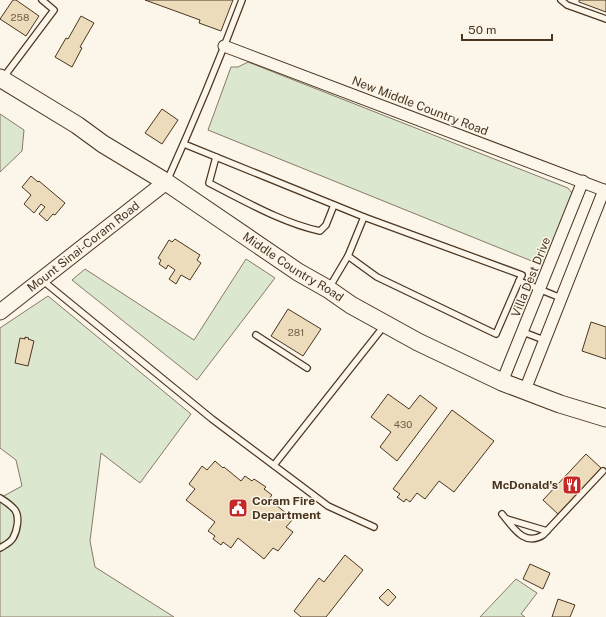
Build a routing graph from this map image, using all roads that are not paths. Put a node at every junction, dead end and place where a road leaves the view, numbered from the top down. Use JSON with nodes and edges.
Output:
{"nodes":[{"id":1,"x":42,"y":0,"type":"edge"},
{"id":2,"x":242,"y":0,"type":"edge"},
{"id":3,"x":561,"y":0,"type":"edge"},
{"id":4,"x":606,"y":19,"type":"edge"},
{"id":5,"x":224,"y":46,"type":"junction"},
{"id":6,"x":1,"y":79,"type":"edge"},
{"id":7,"x":184,"y":144,"type":"junction"},
{"id":8,"x":216,"y":157,"type":"junction"},
{"id":9,"x":583,"y":181,"type":"junction"},
{"id":10,"x":166,"y":182,"type":"junction"},
{"id":11,"x":605,"y":190,"type":"edge"},
{"id":12,"x":334,"y":205,"type":"junction"},
{"id":13,"x":364,"y":217,"type":"junction"},
{"id":14,"x":348,"y":256,"type":"junction"},
{"id":15,"x":42,"y":280,"type":"junction"},
{"id":16,"x":519,"y":281,"type":"junction"},
{"id":17,"x":328,"y":289,"type":"junction"},
{"id":18,"x":540,"y":289,"type":"junction"},
{"id":19,"x":561,"y":298,"type":"junction"},
{"id":20,"x":0,"y":312,"type":"edge"},
{"id":21,"x":385,"y":324,"type":"junction"},
{"id":22,"x":523,"y":332,"type":"junction"},
{"id":23,"x":256,"y":335,"type":"dead end"},
{"id":24,"x":544,"y":340,"type":"junction"},
{"id":25,"x":307,"y":368,"type":"dead end"},
{"id":26,"x":502,"y":382,"type":"junction"},
{"id":27,"x":525,"y":390,"type":"junction"},
{"id":28,"x":606,"y":418,"type":"edge"},
{"id":29,"x":274,"y":465,"type":"junction"},
{"id":30,"x":602,"y":471,"type":"dead end"},
{"id":31,"x":0,"y":498,"type":"edge"},
{"id":32,"x":502,"y":514,"type":"dead end"},
{"id":33,"x":506,"y":519,"type":"junction"},
{"id":34,"x":374,"y":527,"type":"dead end"},
{"id":35,"x":547,"y":531,"type":"junction"},
{"id":36,"x":0,"y":548,"type":"edge"}],
"edges":[{"from":1,"to":6,"type":"lane"},
{"from":2,"to":5,"type":"lane"},
{"from":3,"to":4,"type":"lane"},
{"from":5,"to":7,"type":"lane"},
{"from":5,"to":9,"type":"street","name":"New Middle Country Road"},
{"from":6,"to":10,"type":"main road","name":"Middle Country Road"},
{"from":7,"to":8,"type":"lane"},
{"from":7,"to":10,"type":"lane"},
{"from":8,"to":12,"type":"lane"},
{"from":8,"to":12,"type":"lane"},
{"from":9,"to":11,"type":"street","name":"New Middle Country Road"},
{"from":9,"to":18,"type":"street","name":"Villa Dest Drive"},
{"from":10,"to":15,"type":"main road","name":"Mount Sinai-Coram Road"},
{"from":10,"to":17,"type":"main road","name":"Middle Country Road"},
{"from":11,"to":19,"type":"street"},
{"from":12,"to":13,"type":"lane"},
{"from":13,"to":14,"type":"lane"},
{"from":13,"to":16,"type":"lane"},
{"from":14,"to":16,"type":"lane"},
{"from":14,"to":17,"type":"lane"},
{"from":15,"to":20,"type":"main road","name":"Mount Sinai-Coram Road"},
{"from":15,"to":29,"type":"lane"},
{"from":16,"to":18,"type":"lane"},
{"from":17,"to":21,"type":"main road","name":"Middle Country Road"},
{"from":18,"to":19,"type":"lane"},
{"from":18,"to":22,"type":"street","name":"Villa Dest Drive"},
{"from":19,"to":24,"type":"street"},
{"from":21,"to":26,"type":"main road","name":"Middle Country Road"},
{"from":21,"to":29,"type":"lane"},
{"from":22,"to":24,"type":"lane"},
{"from":22,"to":26,"type":"street","name":"Villa Dest Drive"},
{"from":23,"to":25,"type":"lane"},
{"from":24,"to":27,"type":"street"},
{"from":26,"to":27,"type":"main road","name":"Middle Country Road"},
{"from":27,"to":28,"type":"main road","name":"Middle Country Road"},
{"from":29,"to":34,"type":"lane"},
{"from":30,"to":35,"type":"lane"},
{"from":31,"to":36,"type":"lane"},
{"from":32,"to":33,"type":"lane"},
{"from":33,"to":35,"type":"lane"},
{"from":33,"to":35,"type":"lane"}]}
